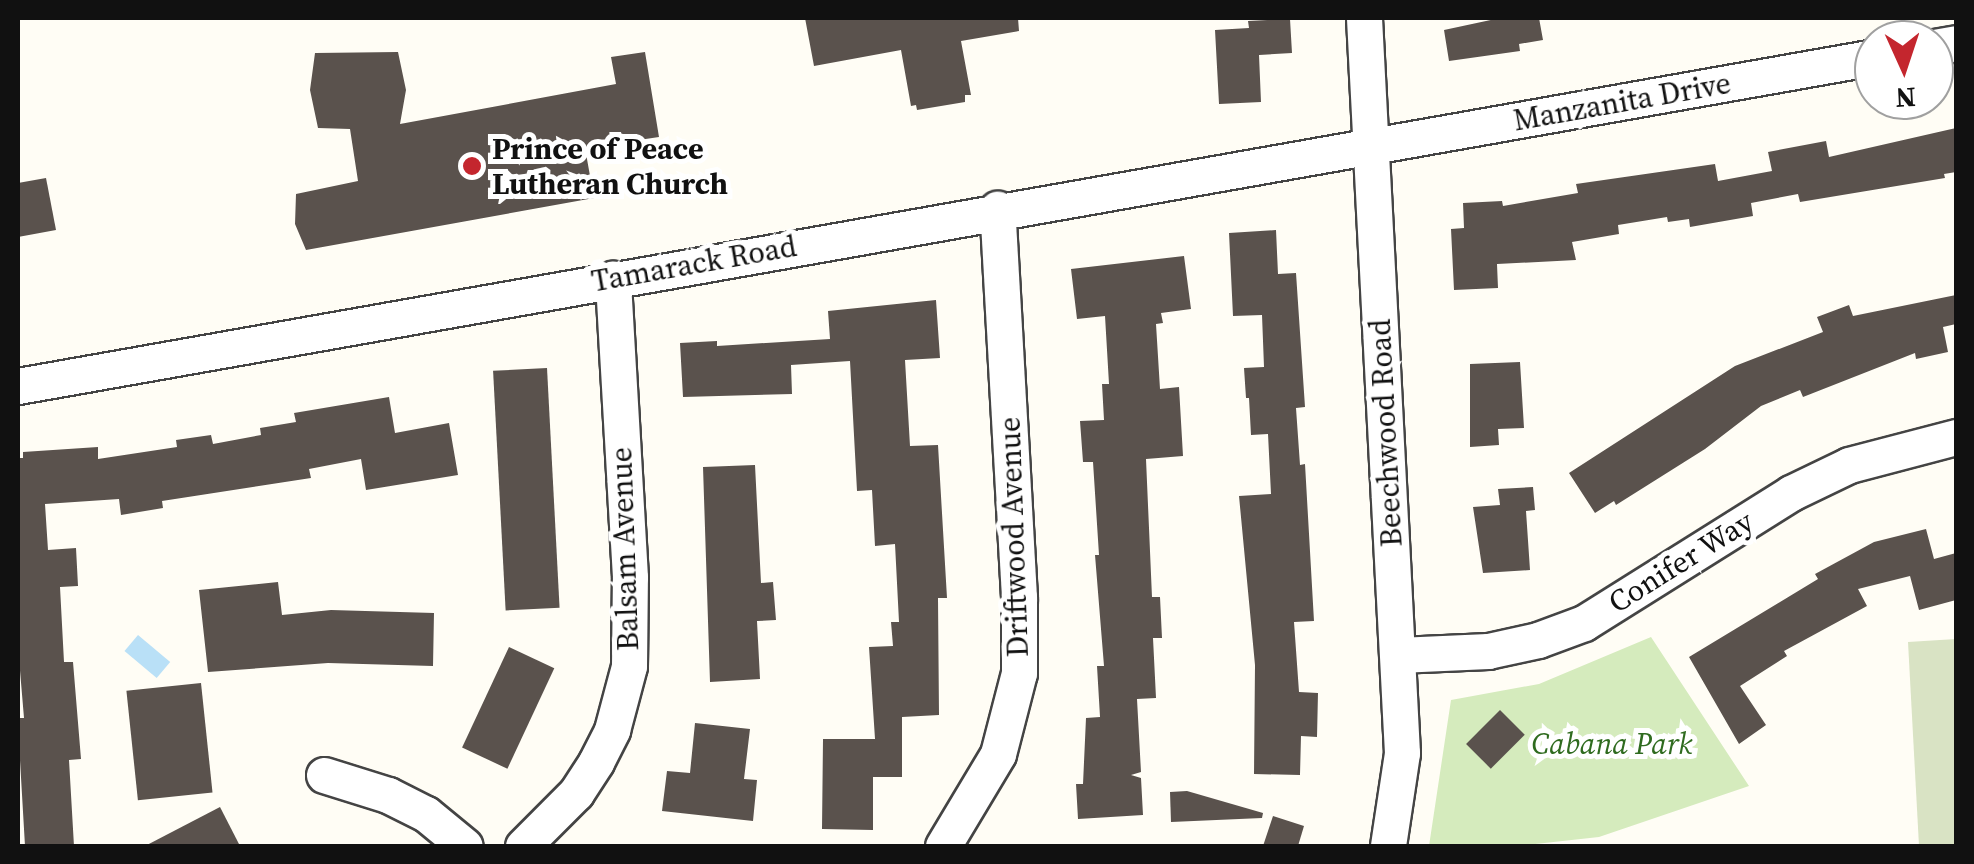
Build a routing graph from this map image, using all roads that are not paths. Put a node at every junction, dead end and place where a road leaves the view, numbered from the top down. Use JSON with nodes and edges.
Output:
{"nodes":[{"id":1,"x":1364,"y":18,"type":"edge"},
{"id":2,"x":1854,"y":61,"type":"edge"},
{"id":3,"x":1370,"y":146,"type":"junction"},
{"id":4,"x":998,"y":210,"type":"junction"},
{"id":5,"x":613,"y":278,"type":"junction"},
{"id":6,"x":18,"y":386,"type":"edge"},
{"id":7,"x":1956,"y":437,"type":"edge"},
{"id":8,"x":1398,"y":655,"type":"junction"},
{"id":9,"x":324,"y":775,"type":"dead end"},
{"id":10,"x":464,"y":846,"type":"edge"},
{"id":11,"x":522,"y":846,"type":"edge"},
{"id":12,"x":943,"y":846,"type":"edge"},
{"id":13,"x":1388,"y":846,"type":"edge"}],
"edges":[{"from":1,"to":3,"type":"street","name":"Beechwood Road"},
{"from":2,"to":3,"type":"street","name":"Manzanita Drive"},
{"from":3,"to":4,"type":"street","name":"Tamarack Road"},
{"from":3,"to":8,"type":"street","name":"Beechwood Road"},
{"from":4,"to":5,"type":"street","name":"Tamarack Road"},
{"from":4,"to":12,"type":"street","name":"Driftwood Avenue"},
{"from":5,"to":6,"type":"street","name":"Tamarack Road"},
{"from":5,"to":11,"type":"street","name":"Balsam Avenue"},
{"from":7,"to":8,"type":"street","name":"Conifer Way"},
{"from":8,"to":13,"type":"street","name":"Beechwood Road"},
{"from":9,"to":10,"type":"street"}]}
